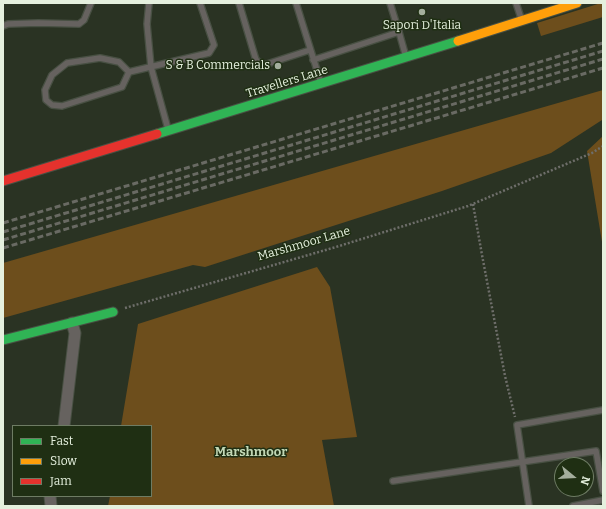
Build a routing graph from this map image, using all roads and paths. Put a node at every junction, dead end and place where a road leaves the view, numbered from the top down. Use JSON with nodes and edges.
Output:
{"nodes":[{"id":1,"x":91,"y":3,"type":"edge"},
{"id":2,"x":149,"y":3,"type":"edge"},
{"id":3,"x":200,"y":3,"type":"edge"},
{"id":4,"x":239,"y":3,"type":"edge"},
{"id":5,"x":296,"y":3,"type":"edge"},
{"id":6,"x":390,"y":3,"type":"edge"},
{"id":7,"x":516,"y":3,"type":"edge"},
{"id":8,"x":577,"y":3,"type":"edge"},
{"id":9,"x":522,"y":21,"type":"junction"},
{"id":10,"x":3,"y":26,"type":"edge"},
{"id":11,"x":399,"y":32,"type":"junction"},
{"id":12,"x":310,"y":50,"type":"junction"},
{"id":13,"x":406,"y":58,"type":"junction"},
{"id":14,"x":313,"y":60,"type":"junction"},
{"id":15,"x":151,"y":67,"type":"junction"},
{"id":16,"x":130,"y":72,"type":"junction"},
{"id":17,"x":322,"y":84,"type":"junction"},
{"id":18,"x":168,"y":130,"type":"junction"},
{"id":19,"x":603,"y":146,"type":"edge"},
{"id":20,"x":3,"y":181,"type":"edge"},
{"id":21,"x":474,"y":204,"type":"junction"},
{"id":22,"x":113,"y":312,"type":"joint"},
{"id":23,"x":72,"y":323,"type":"junction"},
{"id":24,"x":3,"y":340,"type":"edge"},
{"id":25,"x":603,"y":410,"type":"edge"},
{"id":26,"x":64,"y":425,"type":"edge"},
{"id":27,"x":517,"y":425,"type":"junction"},
{"id":28,"x":523,"y":462,"type":"junction"},
{"id":29,"x":393,"y":481,"type":"dead end"},
{"id":30,"x":603,"y":491,"type":"edge"},
{"id":31,"x":603,"y":500,"type":"edge"},
{"id":32,"x":529,"y":506,"type":"edge"},
{"id":33,"x":573,"y":506,"type":"edge"}],
"edges":[{"from":1,"to":10,"type":"lane"},
{"from":2,"to":15,"type":"lane"},
{"from":3,"to":15,"type":"lane"},
{"from":4,"to":12,"type":"lane"},
{"from":5,"to":12,"type":"lane"},
{"from":6,"to":11,"type":"lane"},
{"from":7,"to":9,"type":"lane"},
{"from":8,"to":9,"type":"street","name":"Travellers Lane"},
{"from":9,"to":13,"type":"street","name":"Travellers Lane"},
{"from":11,"to":13,"type":"lane"},
{"from":11,"to":14,"type":"lane"},
{"from":12,"to":14,"type":"lane"},
{"from":13,"to":17,"type":"street","name":"Travellers Lane"},
{"from":14,"to":17,"type":"lane"},
{"from":15,"to":16,"type":"lane"},
{"from":15,"to":18,"type":"lane"},
{"from":16,"to":16,"type":"lane"},
{"from":17,"to":18,"type":"street","name":"Travellers Lane"},
{"from":18,"to":20,"type":"street","name":"Travellers Lane"},
{"from":19,"to":21,"type":"path","name":"Marshmoor Lane"},
{"from":21,"to":22,"type":"path","name":"Marshmoor Lane"},
{"from":21,"to":27,"type":"path"},
{"from":22,"to":23,"type":"street"},
{"from":23,"to":24,"type":"street"},
{"from":23,"to":26,"type":"street"},
{"from":25,"to":27,"type":"lane"},
{"from":27,"to":28,"type":"lane"},
{"from":28,"to":29,"type":"lane"},
{"from":28,"to":30,"type":"lane"},
{"from":28,"to":32,"type":"lane"},
{"from":31,"to":33,"type":"lane"}]}
